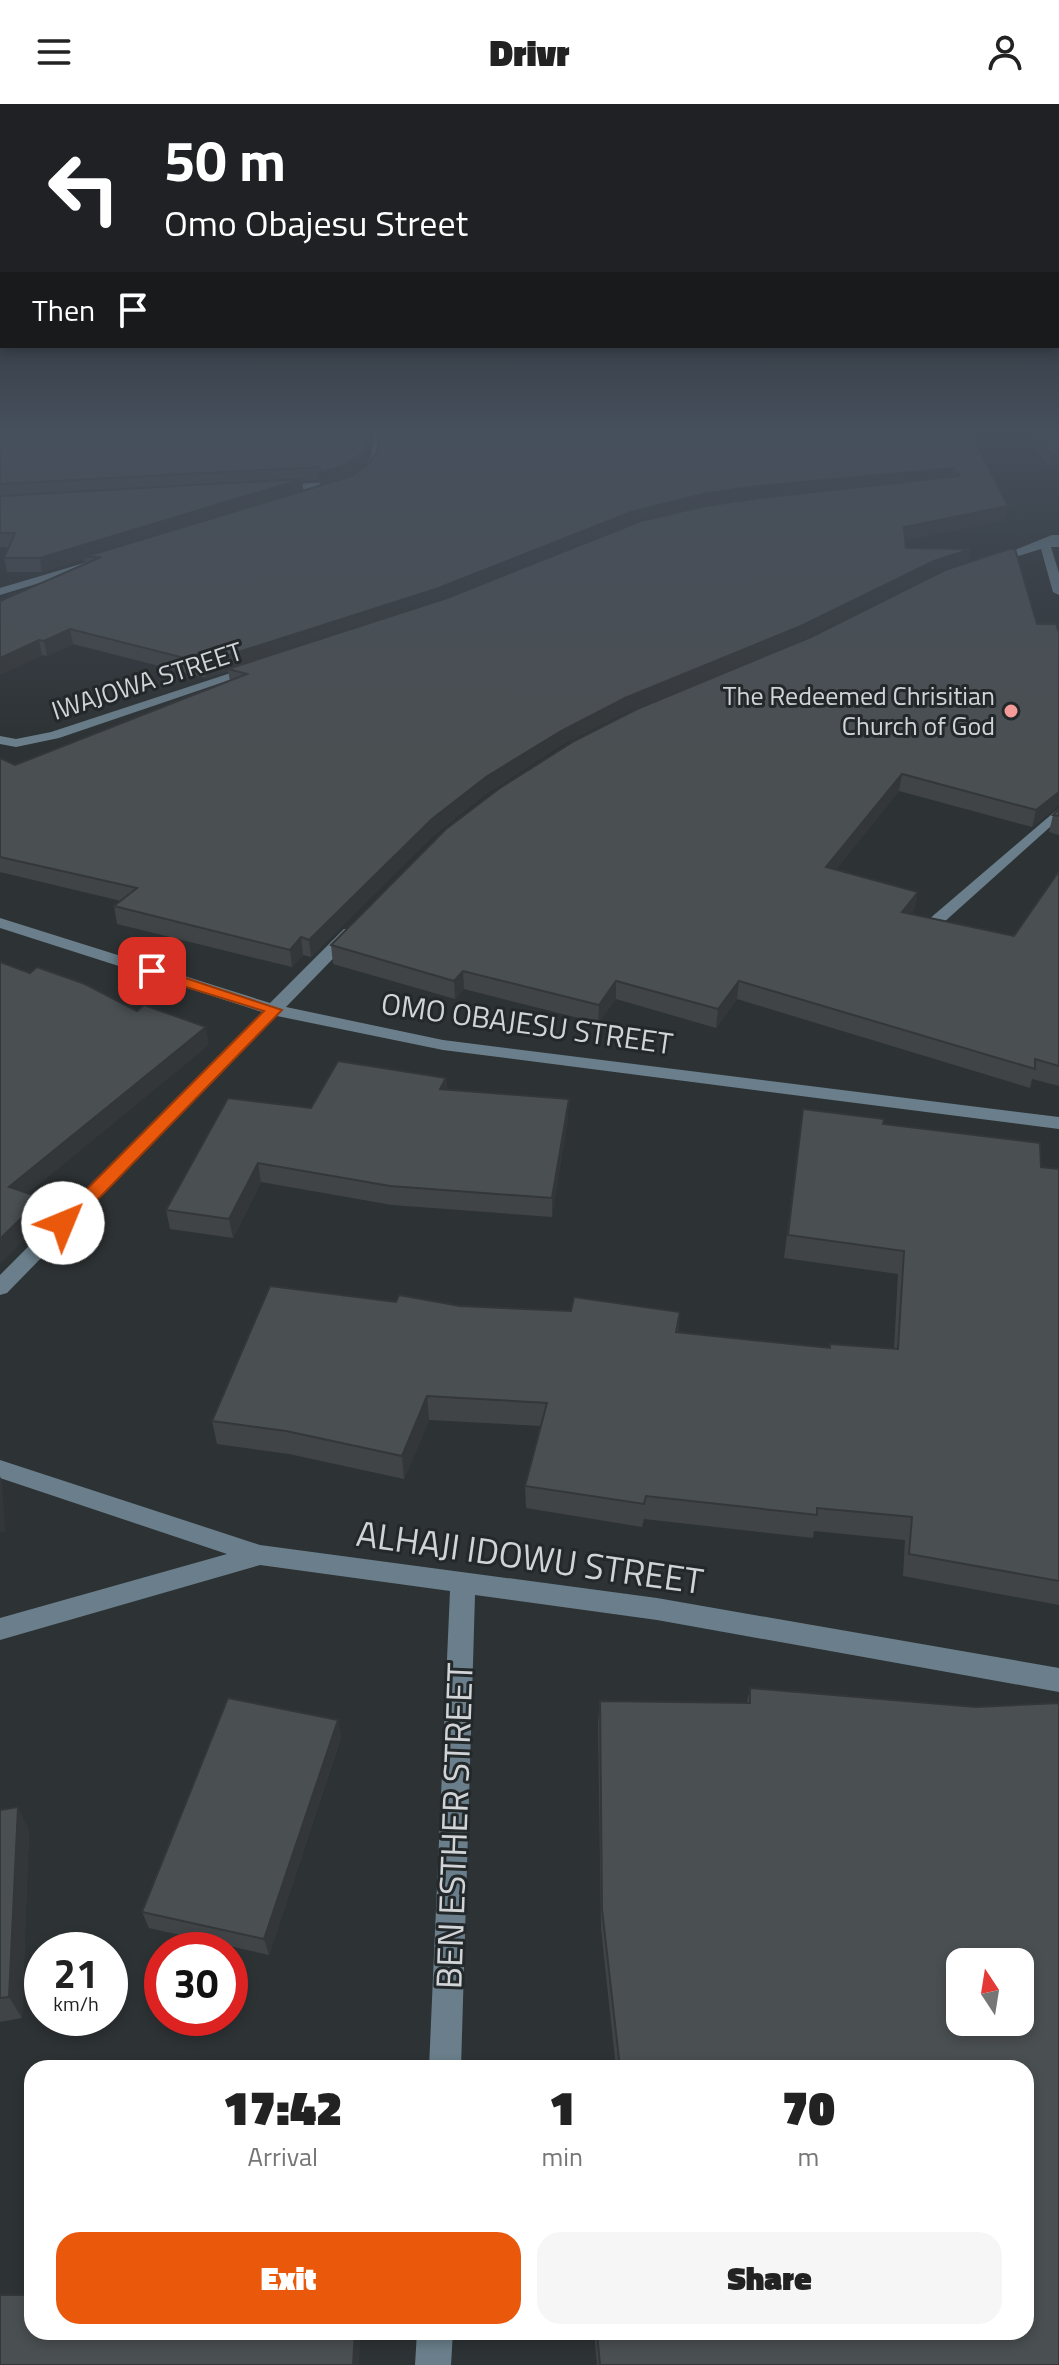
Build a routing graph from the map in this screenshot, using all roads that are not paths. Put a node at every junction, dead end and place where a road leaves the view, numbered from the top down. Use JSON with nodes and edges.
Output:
{"nodes":[{"id":1,"x":1052,"y":544,"type":"edge"},
{"id":2,"x":106,"y":559,"type":"edge"},
{"id":3,"x":974,"y":568,"type":"edge"},
{"id":4,"x":0,"y":592,"type":"edge"},
{"id":5,"x":1059,"y":592,"type":"edge"},
{"id":6,"x":263,"y":667,"type":"edge"},
{"id":7,"x":0,"y":740,"type":"edge"},
{"id":8,"x":1059,"y":812,"type":"edge"},
{"id":9,"x":363,"y":919,"type":"edge"},
{"id":10,"x":0,"y":923,"type":"edge"},
{"id":11,"x":927,"y":929,"type":"edge"},
{"id":12,"x":274,"y":1010,"type":"junction"},
{"id":13,"x":1059,"y":1123,"type":"edge"},
{"id":14,"x":0,"y":1288,"type":"edge"},
{"id":15,"x":0,"y":1469,"type":"edge"},
{"id":16,"x":260,"y":1555,"type":"junction"},
{"id":17,"x":463,"y":1584,"type":"junction"},
{"id":18,"x":0,"y":1629,"type":"edge"},
{"id":19,"x":1059,"y":1680,"type":"edge"},
{"id":20,"x":445,"y":2060,"type":"edge"},
{"id":21,"x":435,"y":2340,"type":"edge"},
{"id":22,"x":433,"y":2365,"type":"edge"}],
"edges":[{"from":1,"to":3,"type":"street"},
{"from":1,"to":5,"type":"street"},
{"from":2,"to":4,"type":"street"},
{"from":6,"to":7,"type":"street","name":"IWAJOWA STREET"},
{"from":8,"to":11,"type":"street"},
{"from":9,"to":12,"type":"street"},
{"from":10,"to":12,"type":"street","name":"OMO OBAJESU STREET"},
{"from":12,"to":13,"type":"street","name":"OMO OBAJESU STREET"},
{"from":12,"to":14,"type":"street"},
{"from":15,"to":16,"type":"street","name":"ALHAJI IDOWU STREET"},
{"from":16,"to":17,"type":"street","name":"ALHAJI IDOWU STREET"},
{"from":16,"to":18,"type":"street"},
{"from":17,"to":19,"type":"street","name":"ALHAJI IDOWU STREET"},
{"from":17,"to":20,"type":"street","name":"BEN ESTHER STREET"},
{"from":21,"to":22,"type":"street"}]}
